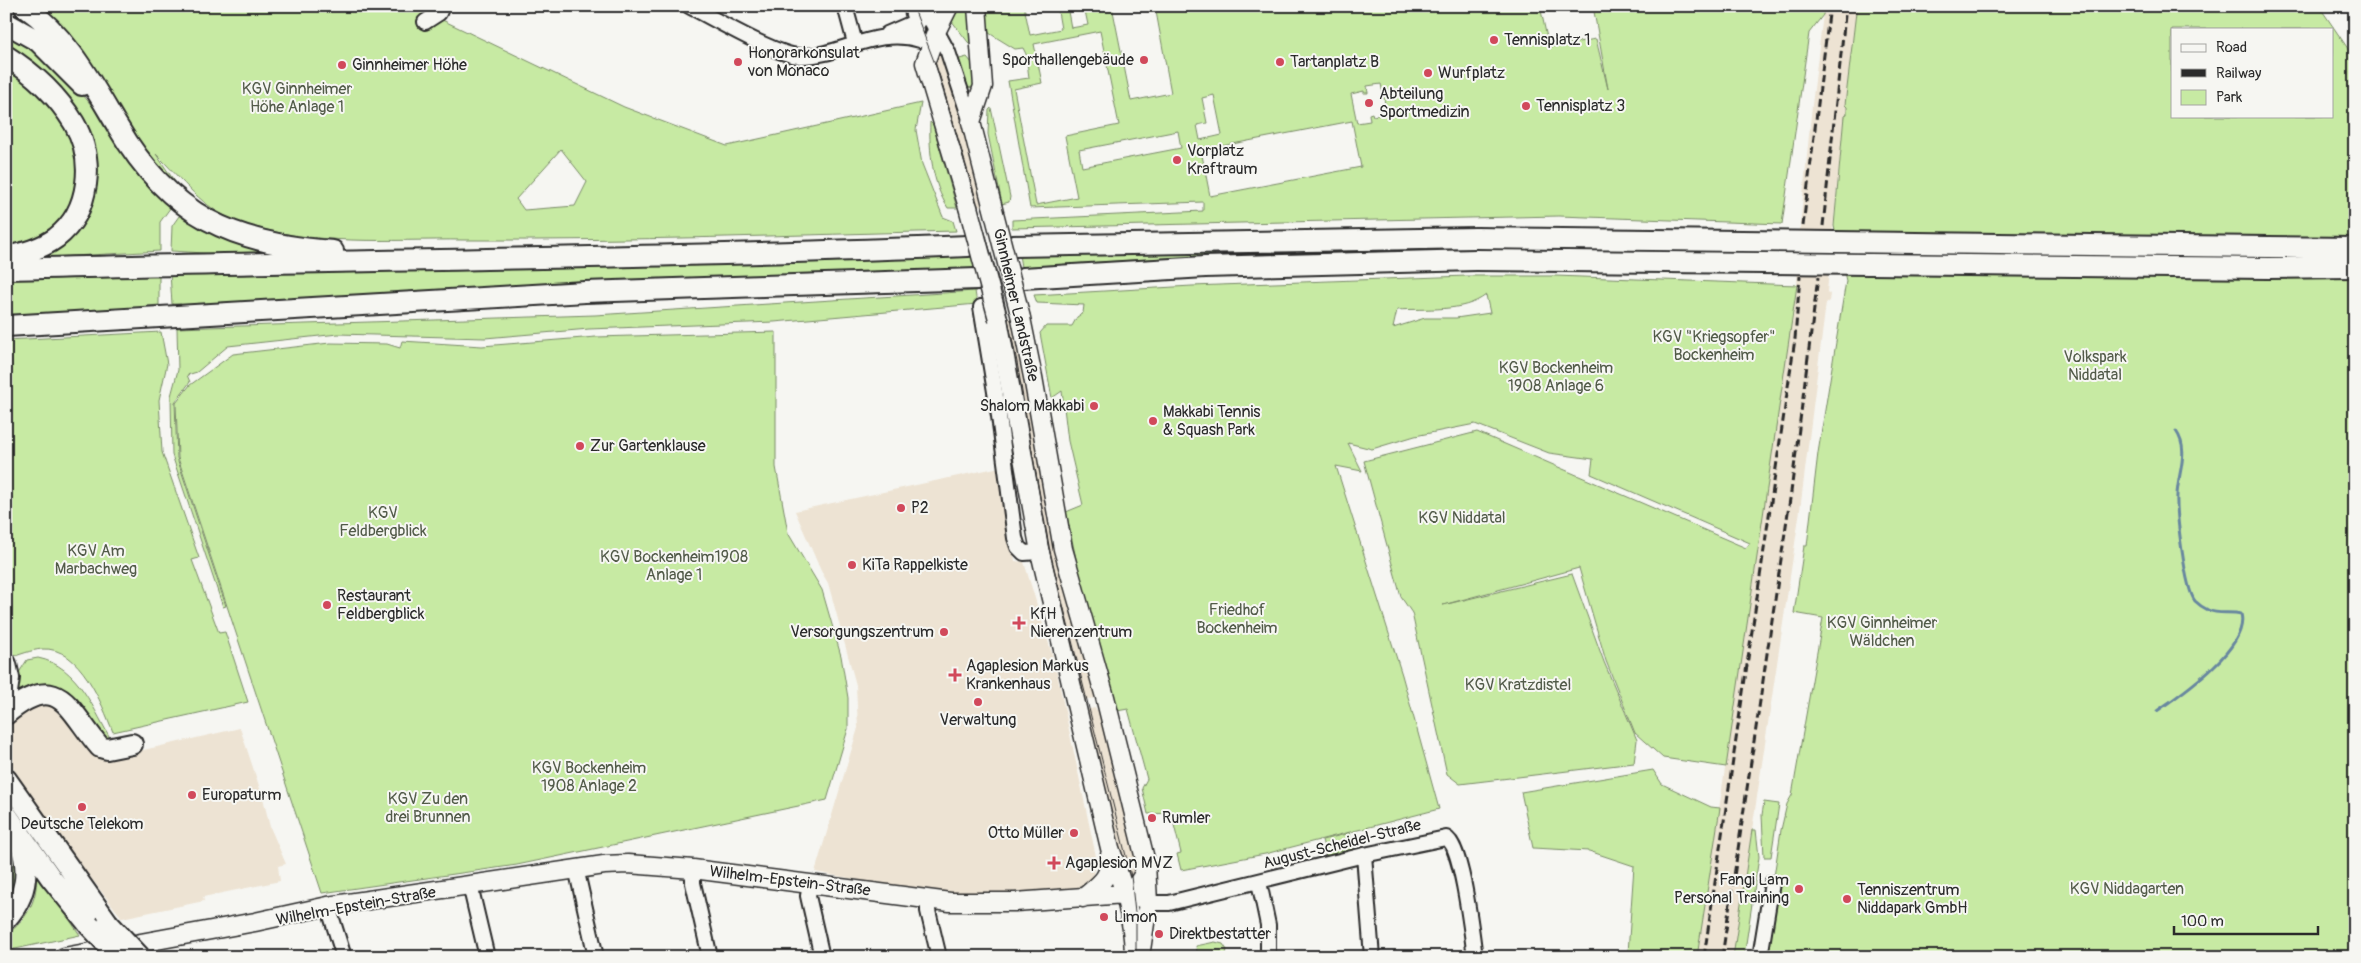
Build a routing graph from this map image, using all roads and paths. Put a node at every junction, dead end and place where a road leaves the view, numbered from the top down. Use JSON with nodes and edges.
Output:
{"nodes":[{"id":1,"x":24,"y":6,"type":"edge"},
{"id":2,"x":442,"y":6,"type":"edge"},
{"id":3,"x":689,"y":6,"type":"edge"},
{"id":4,"x":845,"y":6,"type":"edge"},
{"id":5,"x":911,"y":6,"type":"edge"},
{"id":6,"x":949,"y":6,"type":"edge"},
{"id":7,"x":975,"y":11,"type":"edge"},
{"id":8,"x":929,"y":17,"type":"edge"},
{"id":9,"x":915,"y":20,"type":"junction"},
{"id":10,"x":425,"y":22,"type":"dead end"},
{"id":11,"x":6,"y":23,"type":"edge"},
{"id":12,"x":879,"y":38,"type":"junction"},
{"id":13,"x":920,"y":40,"type":"junction"},
{"id":14,"x":855,"y":43,"type":"junction"},
{"id":15,"x":6,"y":56,"type":"edge"},
{"id":16,"x":925,"y":64,"type":"junction"},
{"id":17,"x":971,"y":122,"type":"junction"},
{"id":18,"x":118,"y":128,"type":"junction"},
{"id":19,"x":968,"y":246,"type":"tunnel mouth"},
{"id":20,"x":1013,"y":246,"type":"tunnel mouth"},
{"id":21,"x":2355,"y":248,"type":"edge"},
{"id":22,"x":6,"y":257,"type":"edge"},
{"id":23,"x":404,"y":259,"type":"junction"},
{"id":24,"x":2355,"y":267,"type":"edge"},
{"id":25,"x":6,"y":269,"type":"edge"},
{"id":26,"x":1022,"y":278,"type":"dead end"},
{"id":27,"x":977,"y":279,"type":"dead end"},
{"id":28,"x":980,"y":307,"type":"dead end"},
{"id":29,"x":29,"y":325,"type":"junction"},
{"id":30,"x":6,"y":326,"type":"edge"},
{"id":31,"x":6,"y":330,"type":"edge"},
{"id":32,"x":1040,"y":552,"type":"junction"},
{"id":33,"x":6,"y":664,"type":"edge"},
{"id":34,"x":6,"y":699,"type":"edge"},
{"id":35,"x":1108,"y":708,"type":"junction"},
{"id":36,"x":1079,"y":713,"type":"junction"},
{"id":37,"x":6,"y":714,"type":"edge"},
{"id":38,"x":132,"y":744,"type":"dead end"},
{"id":39,"x":6,"y":779,"type":"edge"},
{"id":40,"x":10,"y":820,"type":"edge"},
{"id":41,"x":1110,"y":848,"type":"junction"},
{"id":42,"x":1364,"y":855,"type":"junction"},
{"id":43,"x":1146,"y":863,"type":"junction"},
{"id":44,"x":576,"y":868,"type":"junction"},
{"id":45,"x":693,"y":869,"type":"junction"},
{"id":46,"x":1259,"y":882,"type":"junction"},
{"id":47,"x":1772,"y":883,"type":"dead end"},
{"id":48,"x":810,"y":884,"type":"junction"},
{"id":49,"x":463,"y":886,"type":"junction"},
{"id":50,"x":1125,"y":894,"type":"junction"},
{"id":51,"x":1083,"y":898,"type":"junction"},
{"id":52,"x":928,"y":899,"type":"junction"},
{"id":53,"x":1148,"y":904,"type":"junction"},
{"id":54,"x":329,"y":910,"type":"junction"},
{"id":55,"x":6,"y":919,"type":"edge"},
{"id":56,"x":99,"y":924,"type":"junction"},
{"id":57,"x":64,"y":957,"type":"edge"},
{"id":58,"x":119,"y":957,"type":"edge"},
{"id":59,"x":140,"y":957,"type":"edge"},
{"id":60,"x":344,"y":957,"type":"edge"},
{"id":61,"x":487,"y":957,"type":"edge"},
{"id":62,"x":596,"y":957,"type":"edge"},
{"id":63,"x":710,"y":957,"type":"edge"},
{"id":64,"x":822,"y":957,"type":"edge"},
{"id":65,"x":939,"y":957,"type":"edge"},
{"id":66,"x":1134,"y":957,"type":"edge"},
{"id":67,"x":1140,"y":957,"type":"edge"},
{"id":68,"x":1268,"y":957,"type":"edge"},
{"id":69,"x":1372,"y":957,"type":"edge"},
{"id":70,"x":1475,"y":957,"type":"edge"},
{"id":71,"x":1760,"y":957,"type":"edge"}],
"edges":[{"from":1,"to":18,"type":"highway"},
{"from":2,"to":10,"type":"street"},
{"from":3,"to":14,"type":"street"},
{"from":4,"to":14,"type":"street"},
{"from":5,"to":9,"type":"street"},
{"from":6,"to":8,"type":"main road"},
{"from":7,"to":17,"type":"main road"},
{"from":8,"to":9,"type":"street"},
{"from":8,"to":16,"type":"main road"},
{"from":8,"to":17,"type":"street","name":"Ginnheimer Landstraße"},
{"from":9,"to":12,"type":"street"},
{"from":9,"to":13,"type":"street"},
{"from":11,"to":18,"type":"highway"},
{"from":12,"to":13,"type":"street"},
{"from":12,"to":14,"type":"street"},
{"from":13,"to":16,"type":"street"},
{"from":15,"to":22,"type":"highway"},
{"from":16,"to":32,"type":"main road","name":"Ginnheimer Landstraße","bridge":true},
{"from":17,"to":35,"type":"main road","name":"Ginnheimer Landstraße","bridge":true},
{"from":18,"to":23,"type":"highway"},
{"from":19,"to":23,"type":"highway"},
{"from":20,"to":21,"type":"highway","bridge":true},
{"from":23,"to":25,"type":"highway"},
{"from":24,"to":26,"type":"highway","bridge":true},
{"from":27,"to":29,"type":"highway"},
{"from":28,"to":32,"type":"street"},
{"from":29,"to":30,"type":"highway"},
{"from":29,"to":31,"type":"highway"},
{"from":32,"to":36,"type":"main road","name":"Ginnheimer Landstraße"},
{"from":33,"to":34,"type":"highway"},
{"from":35,"to":36,"type":"main road"},
{"from":35,"to":43,"type":"main road","name":"Ginnheimer Landstraße"},
{"from":36,"to":41,"type":"main road","name":"Ginnheimer Landstraße"},
{"from":37,"to":38,"type":"highway"},
{"from":39,"to":56,"type":"highway"},
{"from":40,"to":55,"type":"highway"},
{"from":40,"to":56,"type":"highway"},
{"from":41,"to":50,"type":"main road","name":"Ginnheimer Landstraße"},
{"from":41,"to":51,"type":"main road"},
{"from":42,"to":46,"type":"street","name":"August-Scheidel-Straße"},
{"from":42,"to":69,"type":"street"},
{"from":42,"to":70,"type":"street","name":"August-Scheidel-Straße"},
{"from":43,"to":50,"type":"main road"},
{"from":43,"to":53,"type":"main road","name":"Ginnheimer Landstraße"},
{"from":44,"to":45,"type":"main road","name":"Wilhelm-Epstein-Straße"},
{"from":44,"to":49,"type":"main road","name":"Wilhelm-Epstein-Straße"},
{"from":44,"to":62,"type":"street"},
{"from":45,"to":48,"type":"main road","name":"Wilhelm-Epstein-Straße"},
{"from":45,"to":63,"type":"street"},
{"from":46,"to":53,"type":"street","name":"August-Scheidel-Straße"},
{"from":46,"to":68,"type":"street"},
{"from":47,"to":71,"type":"street"},
{"from":48,"to":52,"type":"main road","name":"Wilhelm-Epstein-Straße"},
{"from":48,"to":64,"type":"street"},
{"from":49,"to":54,"type":"main road","name":"Wilhelm-Epstein-Straße"},
{"from":49,"to":61,"type":"street"},
{"from":50,"to":51,"type":"main road","name":"Wilhelm-Epstein-Straße"},
{"from":50,"to":53,"type":"street","name":"August-Scheidel-Straße"},
{"from":50,"to":66,"type":"main road","name":"Ginnheimer Landstraße"},
{"from":51,"to":52,"type":"main road","name":"Wilhelm-Epstein-Straße"},
{"from":52,"to":65,"type":"street"},
{"from":53,"to":67,"type":"main road","name":"Ginnheimer Landstraße"},
{"from":54,"to":57,"type":"main road","name":"Wilhelm-Epstein-Straße"},
{"from":54,"to":60,"type":"street"},
{"from":56,"to":58,"type":"highway","bridge":true},
{"from":56,"to":59,"type":"highway","bridge":true}]}
